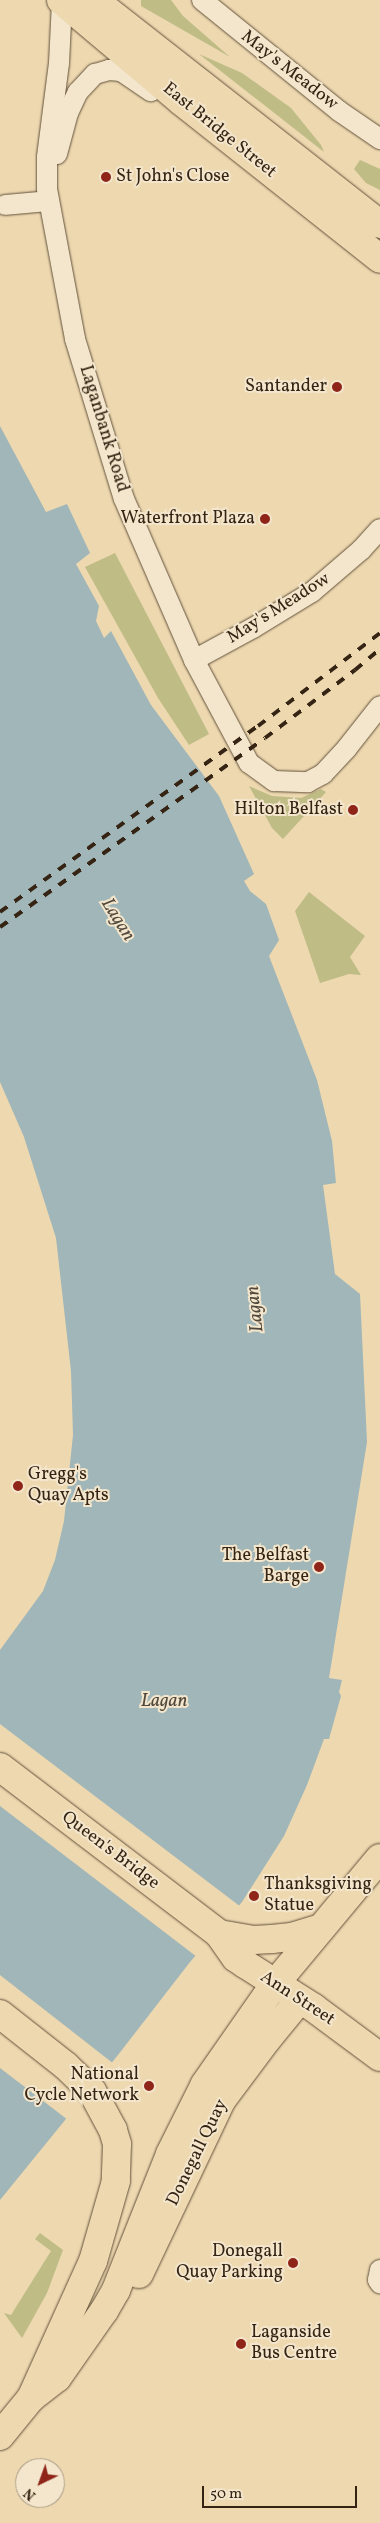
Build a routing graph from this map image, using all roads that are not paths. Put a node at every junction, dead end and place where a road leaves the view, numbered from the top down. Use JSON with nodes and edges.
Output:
{"nodes":[{"id":1,"x":202,"y":0,"type":"edge"},
{"id":2,"x":62,"y":1,"type":"edge"},
{"id":3,"x":108,"y":5,"type":"edge"},
{"id":4,"x":181,"y":101,"type":"junction"},
{"id":5,"x":380,"y":138,"type":"edge"},
{"id":6,"x":48,"y":195,"type":"junction"},
{"id":7,"x":5,"y":205,"type":"dead end"},
{"id":8,"x":380,"y":224,"type":"edge"},
{"id":9,"x":380,"y":259,"type":"edge"},
{"id":10,"x":380,"y":529,"type":"edge"},
{"id":11,"x":194,"y":660,"type":"junction"},
{"id":12,"x":380,"y":706,"type":"edge"},
{"id":13,"x":0,"y":1767,"type":"edge"},
{"id":14,"x":380,"y":1858,"type":"edge"},
{"id":15,"x":321,"y":1928,"type":"junction"},
{"id":16,"x":220,"y":1934,"type":"junction"},
{"id":17,"x":274,"y":1985,"type":"junction"},
{"id":18,"x":300,"y":1999,"type":"junction"},
{"id":19,"x":0,"y":2014,"type":"edge"},
{"id":20,"x":380,"y":2058,"type":"edge"},
{"id":21,"x":380,"y":2270,"type":"edge"},
{"id":22,"x":380,"y":2283,"type":"edge"},
{"id":23,"x":104,"y":2311,"type":"junction"},
{"id":24,"x":31,"y":2398,"type":"junction"},
{"id":25,"x":0,"y":2436,"type":"edge"}],
"edges":[{"from":1,"to":5,"type":"street","name":"May's Meadow"},
{"from":2,"to":4,"type":"main road","name":"East Bridge Street"},
{"from":2,"to":6,"type":"street","name":"Laganbank Road"},
{"from":3,"to":8,"type":"main road","name":"East Bridge Street"},
{"from":4,"to":6,"type":"street","name":"Laganbank Road"},
{"from":4,"to":9,"type":"main road","name":"East Bridge Street"},
{"from":6,"to":7,"type":"street"},
{"from":6,"to":11,"type":"street","name":"Laganbank Road"},
{"from":10,"to":11,"type":"street","name":"May's Meadow"},
{"from":11,"to":12,"type":"street","name":"Laganbank Road"},
{"from":13,"to":16,"type":"main road","name":"Queen's Bridge"},
{"from":14,"to":15,"type":"main road","name":"Donegall Quay"},
{"from":15,"to":16,"type":"main road"},
{"from":15,"to":17,"type":"main road","name":"Donegall Quay"},
{"from":16,"to":17,"type":"main road","name":"Ann Street"},
{"from":17,"to":18,"type":"main road","name":"Ann Street"},
{"from":17,"to":23,"type":"main road","name":"Donegall Quay"},
{"from":18,"to":20,"type":"main road","name":"Ann Street"},
{"from":18,"to":23,"type":"main road","name":"Donegall Quay"},
{"from":19,"to":24,"type":"main road","name":"Donegall Quay"},
{"from":21,"to":22,"type":"street"},
{"from":23,"to":24,"type":"main road","name":"Donegall Quay"},
{"from":24,"to":25,"type":"main road","name":"Donegall Quay"}]}
